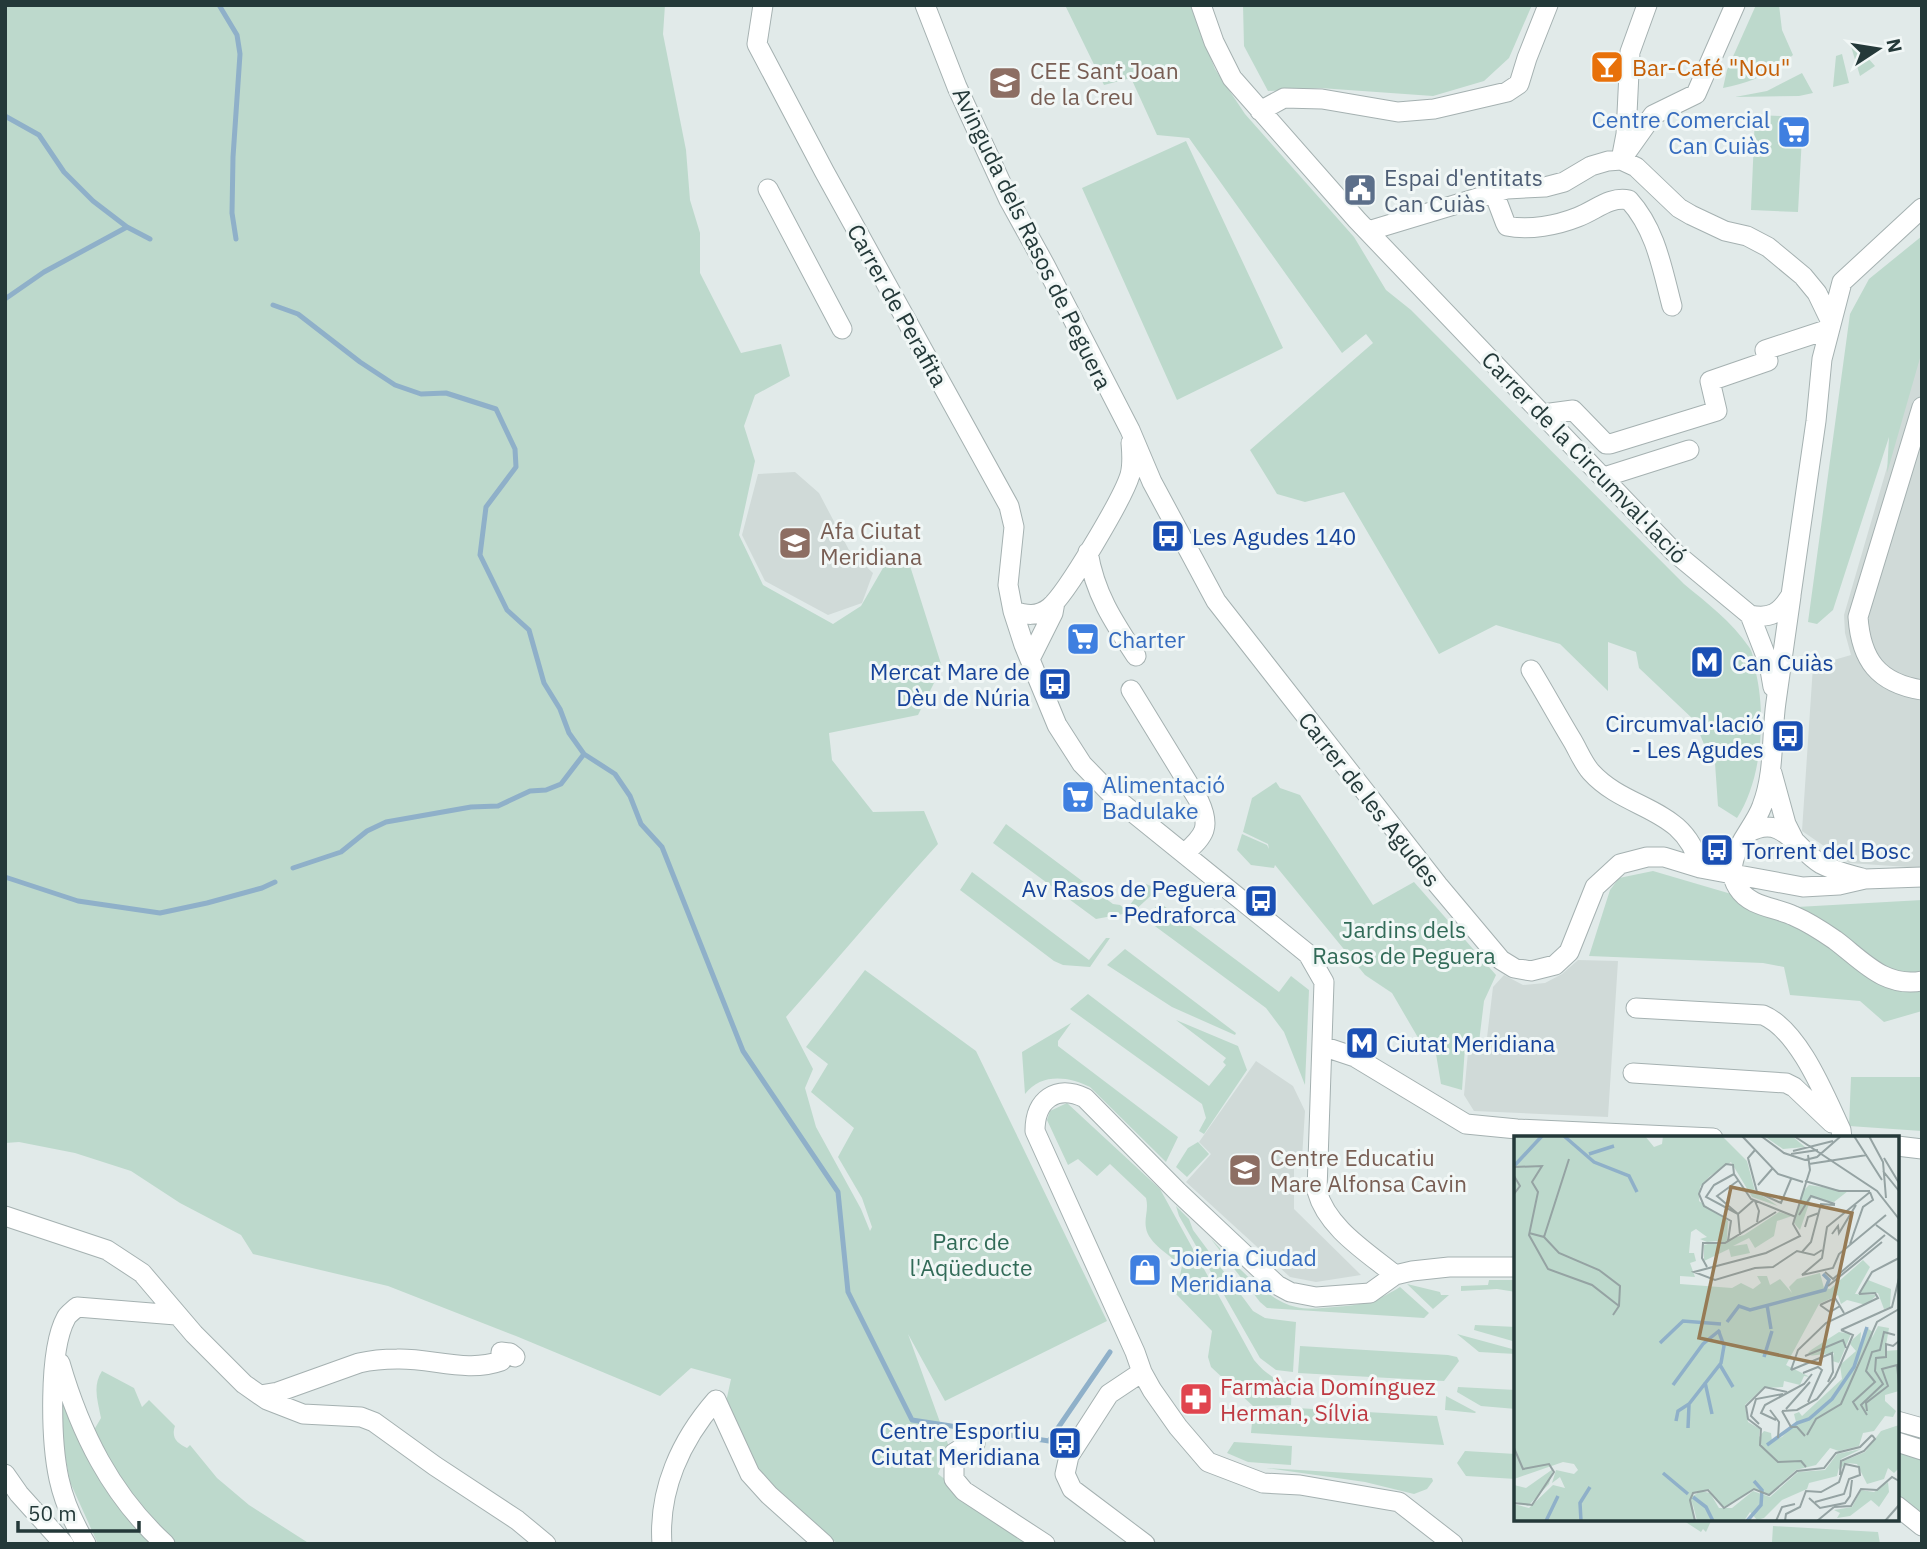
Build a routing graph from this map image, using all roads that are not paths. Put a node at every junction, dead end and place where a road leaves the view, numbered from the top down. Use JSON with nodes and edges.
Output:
{"nodes":[{"id":1,"x":763,"y":5,"type":"edge"},
{"id":2,"x":925,"y":5,"type":"edge"},
{"id":3,"x":1201,"y":5,"type":"edge"},
{"id":4,"x":1548,"y":5,"type":"edge"},
{"id":5,"x":1647,"y":5,"type":"edge"},
{"id":6,"x":1735,"y":5,"type":"edge"},
{"id":7,"x":1260,"y":111,"type":"junction"},
{"id":8,"x":1620,"y":160,"type":"junction"},
{"id":9,"x":768,"y":189,"type":"dead end"},
{"id":10,"x":1494,"y":193,"type":"junction"},
{"id":11,"x":1922,"y":208,"type":"edge"},
{"id":12,"x":1368,"y":231,"type":"junction"},
{"id":13,"x":1672,"y":306,"type":"dead end"},
{"id":14,"x":1830,"y":325,"type":"junction"},
{"id":15,"x":842,"y":329,"type":"dead end"},
{"id":16,"x":1922,"y":407,"type":"edge"},
{"id":17,"x":1543,"y":414,"type":"junction"},
{"id":18,"x":1130,"y":430,"type":"junction"},
{"id":19,"x":1689,"y":450,"type":"dead end"},
{"id":20,"x":1604,"y":477,"type":"junction"},
{"id":21,"x":1152,"y":482,"type":"junction"},
{"id":22,"x":1121,"y":495,"type":"junction"},
{"id":23,"x":1088,"y":552,"type":"junction"},
{"id":24,"x":1791,"y":595,"type":"junction"},
{"id":25,"x":1055,"y":601,"type":"junction"},
{"id":26,"x":1013,"y":611,"type":"junction"},
{"id":27,"x":1750,"y":615,"type":"junction"},
{"id":28,"x":1136,"y":656,"type":"dead end"},
{"id":29,"x":1030,"y":659,"type":"junction"},
{"id":30,"x":1531,"y":670,"type":"dead end"},
{"id":31,"x":1131,"y":690,"type":"dead end"},
{"id":32,"x":1922,"y":690,"type":"edge"},
{"id":33,"x":1776,"y":702,"type":"junction"},
{"id":34,"x":1772,"y":772,"type":"junction"},
{"id":35,"x":1748,"y":833,"type":"junction"},
{"id":36,"x":1794,"y":839,"type":"junction"},
{"id":37,"x":1185,"y":853,"type":"junction"},
{"id":38,"x":1700,"y":867,"type":"junction"},
{"id":39,"x":1733,"y":874,"type":"junction"},
{"id":40,"x":1922,"y":877,"type":"edge"},
{"id":41,"x":1865,"y":878,"type":"junction"},
{"id":42,"x":1922,"y":981,"type":"edge"},
{"id":43,"x":1636,"y":1008,"type":"dead end"},
{"id":44,"x":1322,"y":1046,"type":"junction"},
{"id":45,"x":1633,"y":1073,"type":"dead end"},
{"id":46,"x":1841,"y":1134,"type":"edge"},
{"id":47,"x":1669,"y":1136,"type":"edge"},
{"id":48,"x":1899,"y":1146,"type":"edge"},
{"id":49,"x":1922,"y":1149,"type":"edge"},
{"id":50,"x":5,"y":1216,"type":"edge"},
{"id":51,"x":1514,"y":1267,"type":"edge"},
{"id":52,"x":1395,"y":1275,"type":"junction"},
{"id":53,"x":177,"y":1315,"type":"junction"},
{"id":54,"x":57,"y":1352,"type":"junction"},
{"id":55,"x":514,"y":1357,"type":"dead end"},
{"id":56,"x":1142,"y":1372,"type":"junction"},
{"id":57,"x":260,"y":1395,"type":"junction"},
{"id":58,"x":1899,"y":1422,"type":"edge"},
{"id":59,"x":1922,"y":1428,"type":"edge"},
{"id":60,"x":1899,"y":1443,"type":"edge"},
{"id":61,"x":975,"y":1444,"type":"dead end"},
{"id":62,"x":1922,"y":1450,"type":"edge"},
{"id":63,"x":5,"y":1474,"type":"edge"},
{"id":64,"x":1899,"y":1508,"type":"edge"},
{"id":65,"x":1922,"y":1526,"type":"edge"},
{"id":66,"x":64,"y":1544,"type":"edge"},
{"id":67,"x":86,"y":1544,"type":"edge"},
{"id":68,"x":165,"y":1544,"type":"edge"},
{"id":69,"x":546,"y":1544,"type":"edge"},
{"id":70,"x":662,"y":1544,"type":"edge"},
{"id":71,"x":824,"y":1544,"type":"edge"},
{"id":72,"x":1045,"y":1544,"type":"edge"},
{"id":73,"x":1145,"y":1544,"type":"edge"},
{"id":74,"x":1453,"y":1544,"type":"edge"}],
"edges":[{"from":1,"to":26,"type":"street","name":"Carrer de Perafita"},
{"from":2,"to":18,"type":"street","name":"Avinguda dels Rasos de Peguera"},
{"from":3,"to":7,"type":"street","name":"Carrer de la Circumval·lació"},
{"from":4,"to":7,"type":"street"},
{"from":5,"to":8,"type":"street"},
{"from":6,"to":8,"type":"street"},
{"from":7,"to":12,"type":"street","name":"Carrer de la Circumval·lació"},
{"from":8,"to":10,"type":"street"},
{"from":8,"to":14,"type":"street"},
{"from":9,"to":15,"type":"street"},
{"from":10,"to":12,"type":"street"},
{"from":10,"to":13,"type":"street"},
{"from":11,"to":14,"type":"street"},
{"from":12,"to":17,"type":"street","name":"Carrer de la Circumval·lació"},
{"from":14,"to":17,"type":"street"},
{"from":14,"to":24,"type":"street"},
{"from":16,"to":32,"type":"street"},
{"from":17,"to":20,"type":"street","name":"Carrer de la Circumval·lació"},
{"from":18,"to":21,"type":"street","name":"Avinguda dels Rasos de Peguera"},
{"from":18,"to":22,"type":"street","name":"Avinguda dels Rasos de Peguera"},
{"from":19,"to":20,"type":"street"},
{"from":20,"to":27,"type":"street","name":"Carrer de la Circumval·lació"},
{"from":21,"to":22,"type":"street"},
{"from":21,"to":38,"type":"street","name":"Carrer de les Agudes"},
{"from":22,"to":23,"type":"street","name":"Avinguda dels Rasos de Peguera"},
{"from":23,"to":25,"type":"street","name":"Avinguda dels Rasos de Peguera"},
{"from":23,"to":28,"type":"street"},
{"from":24,"to":27,"type":"street"},
{"from":24,"to":33,"type":"street"},
{"from":25,"to":26,"type":"street"},
{"from":25,"to":29,"type":"street","name":"Avinguda dels Rasos de Peguera"},
{"from":26,"to":29,"type":"street"},
{"from":27,"to":33,"type":"street"},
{"from":29,"to":37,"type":"street"},
{"from":30,"to":38,"type":"street"},
{"from":31,"to":37,"type":"street"},
{"from":33,"to":34,"type":"street"},
{"from":34,"to":35,"type":"street"},
{"from":34,"to":36,"type":"street","name":"Carrer de les Agudes"},
{"from":35,"to":36,"type":"street","name":"Carrer de les Agudes"},
{"from":35,"to":39,"type":"street"},
{"from":36,"to":41,"type":"street","name":"Carrer de les Agudes"},
{"from":37,"to":44,"type":"street"},
{"from":38,"to":39,"type":"street","name":"Carrer de les Agudes"},
{"from":39,"to":41,"type":"street","name":"Carrer de les Agudes"},
{"from":39,"to":42,"type":"street"},
{"from":40,"to":41,"type":"street","name":"Carrer de les Agudes"},
{"from":43,"to":46,"type":"street"},
{"from":44,"to":47,"type":"street"},
{"from":44,"to":52,"type":"street"},
{"from":45,"to":46,"type":"street"},
{"from":48,"to":49,"type":"street"},
{"from":50,"to":53,"type":"street"},
{"from":51,"to":52,"type":"street"},
{"from":52,"to":56,"type":"street"},
{"from":53,"to":54,"type":"street"},
{"from":53,"to":57,"type":"street"},
{"from":54,"to":67,"type":"street"},
{"from":54,"to":68,"type":"street"},
{"from":55,"to":57,"type":"street"},
{"from":56,"to":73,"type":"street"},
{"from":56,"to":74,"type":"street"},
{"from":57,"to":69,"type":"street"},
{"from":58,"to":59,"type":"street"},
{"from":60,"to":62,"type":"street"},
{"from":61,"to":72,"type":"street"},
{"from":63,"to":66,"type":"street"},
{"from":64,"to":65,"type":"street"},
{"from":70,"to":71,"type":"street"}]}
